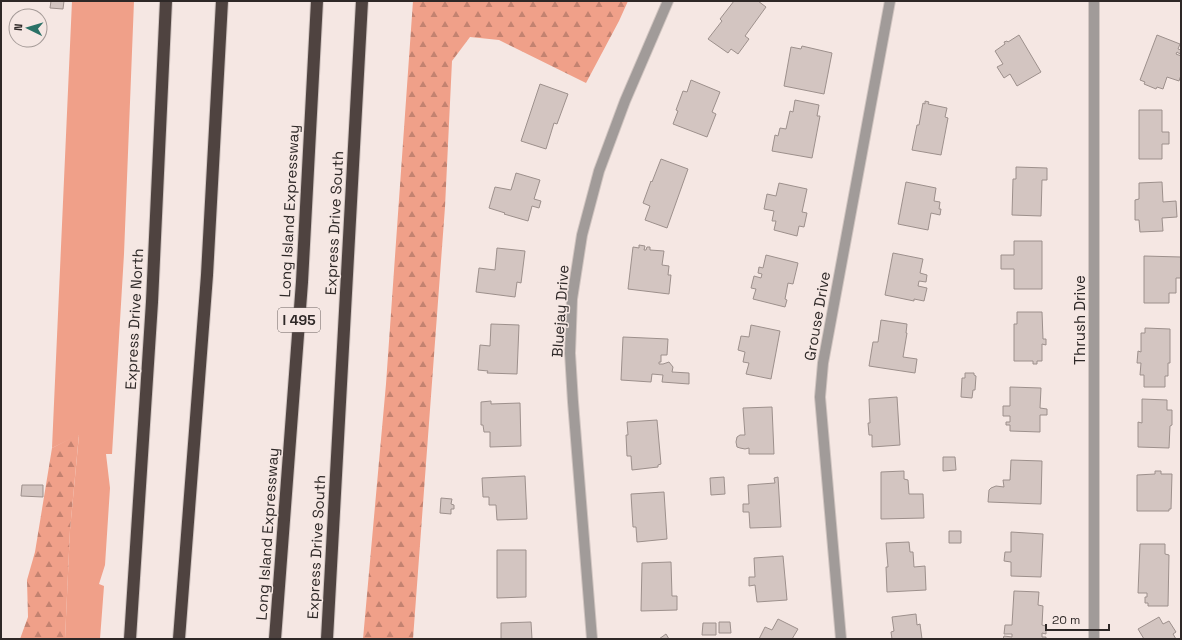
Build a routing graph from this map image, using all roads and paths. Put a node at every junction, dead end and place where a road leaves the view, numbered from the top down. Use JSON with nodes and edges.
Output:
{"nodes":[{"id":1,"x":166,"y":1,"type":"edge"},
{"id":2,"x":222,"y":1,"type":"edge"},
{"id":3,"x":317,"y":1,"type":"edge"},
{"id":4,"x":362,"y":1,"type":"edge"},
{"id":5,"x":668,"y":1,"type":"edge"},
{"id":6,"x":890,"y":1,"type":"edge"},
{"id":7,"x":1094,"y":1,"type":"edge"},
{"id":8,"x":327,"y":636,"type":"edge"},
{"id":9,"x":130,"y":639,"type":"edge"},
{"id":10,"x":179,"y":639,"type":"edge"},
{"id":11,"x":275,"y":639,"type":"edge"},
{"id":12,"x":592,"y":639,"type":"edge"},
{"id":13,"x":841,"y":639,"type":"edge"},
{"id":14,"x":1094,"y":639,"type":"edge"}],
"edges":[{"from":1,"to":9,"type":"highway","name":"Express Drive North"},
{"from":2,"to":10,"type":"highway"},
{"from":3,"to":11,"type":"highway","name":"Long Island Expressway","number":"I 495"},
{"from":4,"to":8,"type":"highway","name":"Express Drive South"},
{"from":5,"to":12,"type":"street","name":"Bluejay Drive"},
{"from":6,"to":13,"type":"street","name":"Grouse Drive"},
{"from":7,"to":14,"type":"street","name":"Thrush Drive"}]}
